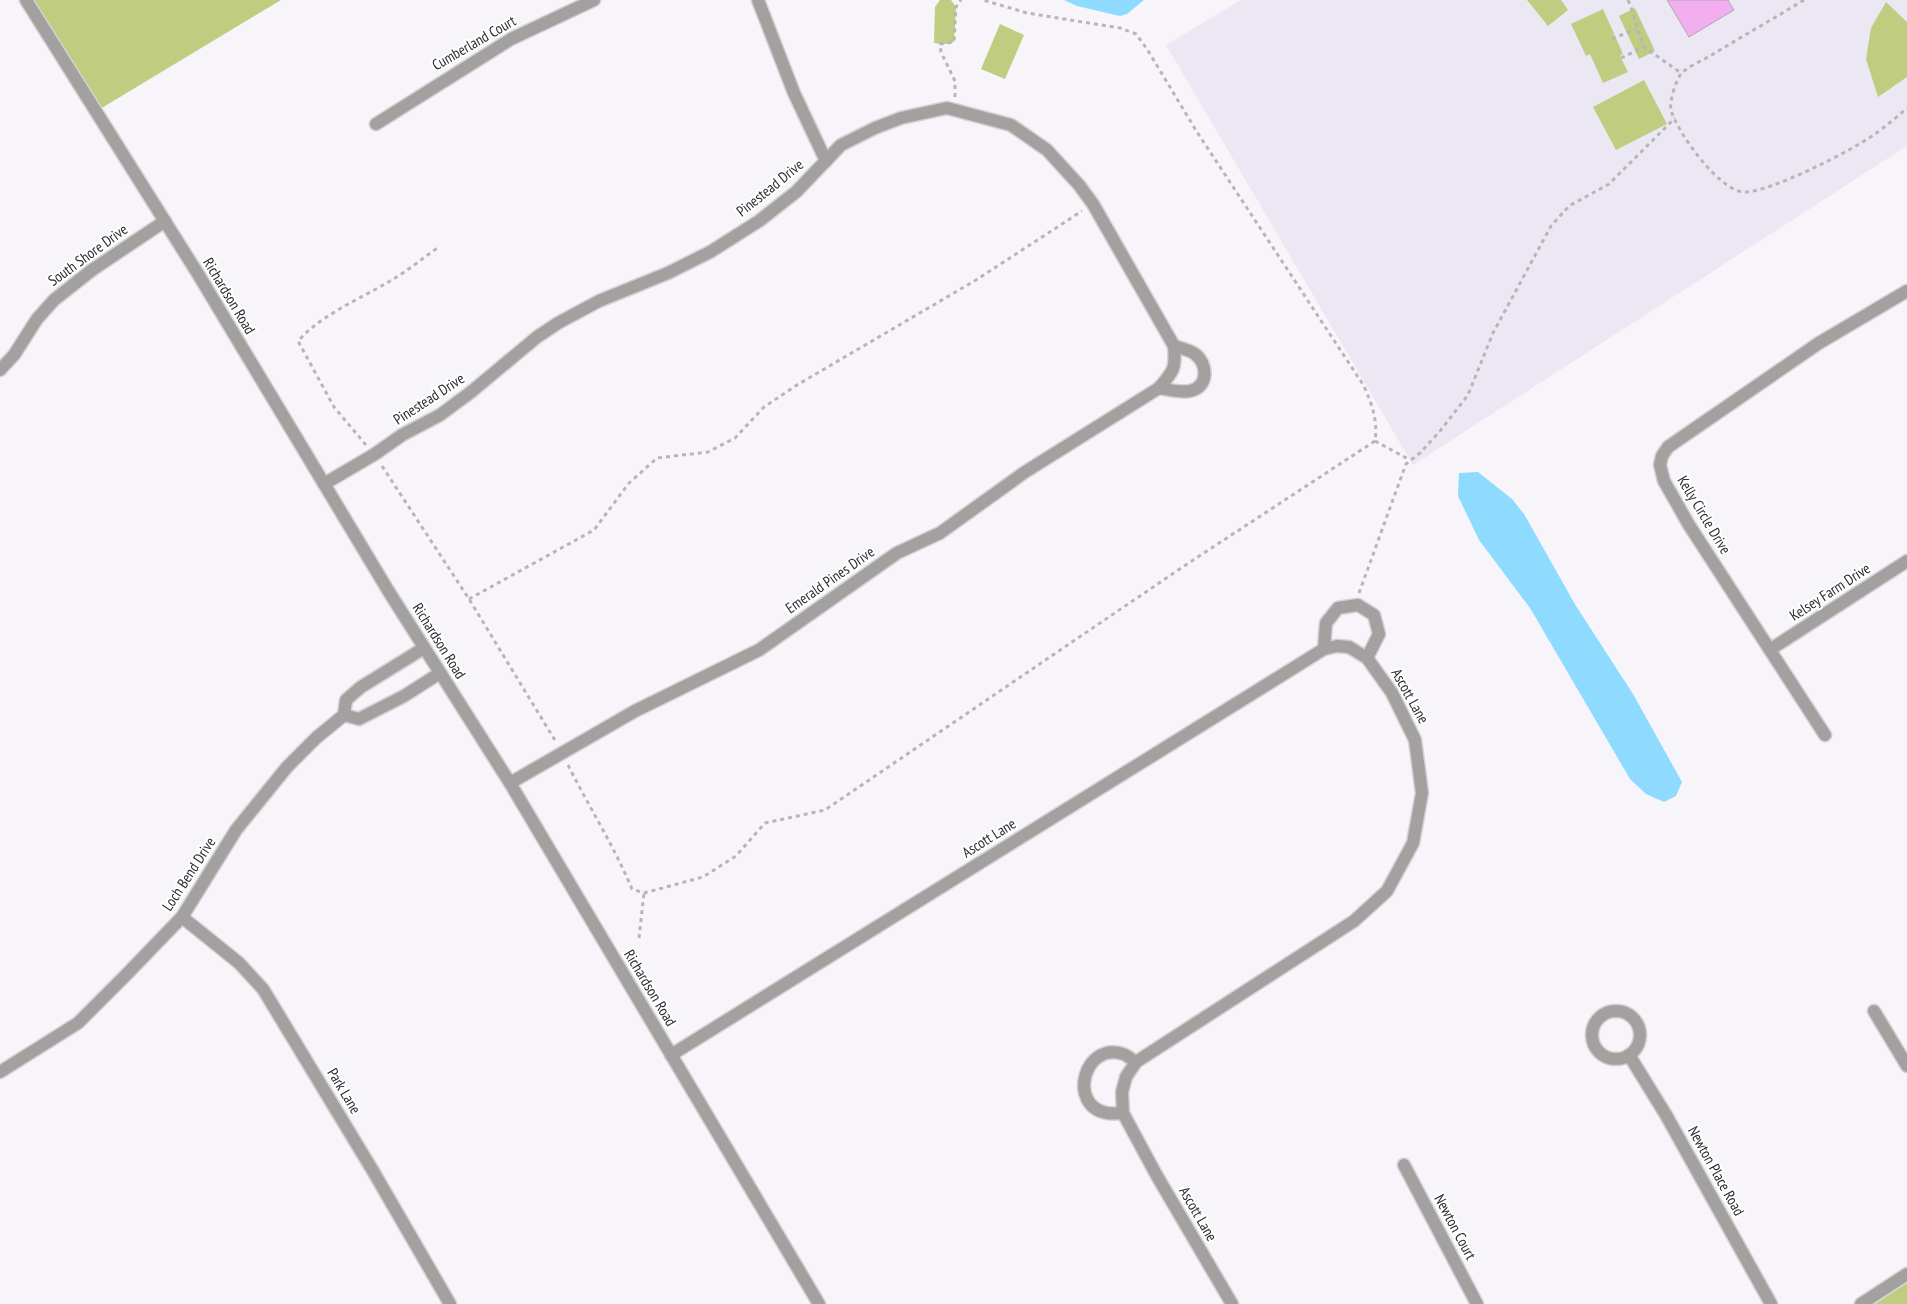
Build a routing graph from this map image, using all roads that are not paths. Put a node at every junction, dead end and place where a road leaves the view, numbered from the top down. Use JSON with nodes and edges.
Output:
{"nodes":[{"id":1,"x":26,"y":0,"type":"edge"},
{"id":2,"x":594,"y":0,"type":"edge"},
{"id":3,"x":758,"y":0,"type":"edge"},
{"id":4,"x":376,"y":124,"type":"dead end"},
{"id":5,"x":826,"y":161,"type":"junction"},
{"id":6,"x":165,"y":221,"type":"junction"},
{"id":7,"x":1907,"y":291,"type":"edge"},
{"id":8,"x":1174,"y":346,"type":"junction"},
{"id":9,"x":1175,"y":363,"type":"joint"},
{"id":10,"x":0,"y":370,"type":"edge"},
{"id":11,"x":1159,"y":388,"type":"junction"},
{"id":12,"x":324,"y":484,"type":"junction"},
{"id":13,"x":1907,"y":561,"type":"edge"},
{"id":14,"x":424,"y":648,"type":"junction"},
{"id":15,"x":1324,"y":649,"type":"junction"},
{"id":16,"x":1771,"y":649,"type":"junction"},
{"id":17,"x":1368,"y":658,"type":"junction"},
{"id":18,"x":440,"y":672,"type":"junction"},
{"id":19,"x":344,"y":715,"type":"junction"},
{"id":20,"x":1825,"y":735,"type":"dead end"},
{"id":21,"x":510,"y":783,"type":"junction"},
{"id":22,"x":182,"y":918,"type":"junction"},
{"id":23,"x":1874,"y":1011,"type":"dead end"},
{"id":24,"x":671,"y":1055,"type":"junction"},
{"id":25,"x":1629,"y":1055,"type":"dead end"},
{"id":26,"x":1136,"y":1062,"type":"junction"},
{"id":27,"x":1907,"y":1066,"type":"edge"},
{"id":28,"x":0,"y":1072,"type":"edge"},
{"id":29,"x":1123,"y":1113,"type":"junction"},
{"id":30,"x":1404,"y":1165,"type":"dead end"},
{"id":31,"x":1907,"y":1274,"type":"edge"},
{"id":32,"x":450,"y":1304,"type":"edge"},
{"id":33,"x":819,"y":1304,"type":"edge"},
{"id":34,"x":1232,"y":1304,"type":"edge"},
{"id":35,"x":1477,"y":1304,"type":"edge"},
{"id":36,"x":1771,"y":1304,"type":"edge"},
{"id":37,"x":1861,"y":1304,"type":"edge"}],
"edges":[{"from":1,"to":6,"type":"street","name":"Richardson Road"},
{"from":2,"to":4,"type":"street","name":"Cumberland Court"},
{"from":3,"to":5,"type":"street"},
{"from":5,"to":8,"type":"street","name":"Pinestead Drive"},
{"from":5,"to":12,"type":"street","name":"Pinestead Drive"},
{"from":6,"to":10,"type":"street","name":"South Shore Drive"},
{"from":6,"to":12,"type":"street","name":"Richardson Road"},
{"from":7,"to":16,"type":"street","name":"Kelly Circle Drive"},
{"from":8,"to":9,"type":"street","name":"Pinestead Drive"},
{"from":8,"to":11,"type":"street"},
{"from":9,"to":11,"type":"street","name":"Emerald Pines Drive"},
{"from":11,"to":21,"type":"street","name":"Emerald Pines Drive"},
{"from":12,"to":14,"type":"street","name":"Richardson Road"},
{"from":13,"to":16,"type":"street","name":"Kelsey Farm Drive"},
{"from":14,"to":18,"type":"street","name":"Richardson Road"},
{"from":14,"to":19,"type":"street","name":"Loch Bend Drive"},
{"from":15,"to":17,"type":"street","name":"Ascott Lane"},
{"from":15,"to":17,"type":"street"},
{"from":15,"to":24,"type":"street","name":"Ascott Lane"},
{"from":16,"to":20,"type":"street","name":"Kelly Circle Drive"},
{"from":17,"to":26,"type":"street","name":"Ascott Lane"},
{"from":18,"to":19,"type":"street"},
{"from":18,"to":21,"type":"street","name":"Richardson Road"},
{"from":19,"to":22,"type":"street","name":"Loch Bend Drive"},
{"from":21,"to":24,"type":"street","name":"Richardson Road"},
{"from":22,"to":28,"type":"street","name":"Loch Bend Drive"},
{"from":22,"to":32,"type":"street","name":"Park Lane"},
{"from":23,"to":27,"type":"street"},
{"from":24,"to":33,"type":"street","name":"Richardson Road"},
{"from":25,"to":36,"type":"street","name":"Newton Place Road"},
{"from":26,"to":29,"type":"street","name":"Ascott Lane"},
{"from":26,"to":29,"type":"street"},
{"from":29,"to":34,"type":"street","name":"Ascott Lane"},
{"from":30,"to":35,"type":"street","name":"Newton Court"},
{"from":31,"to":37,"type":"street"}]}
